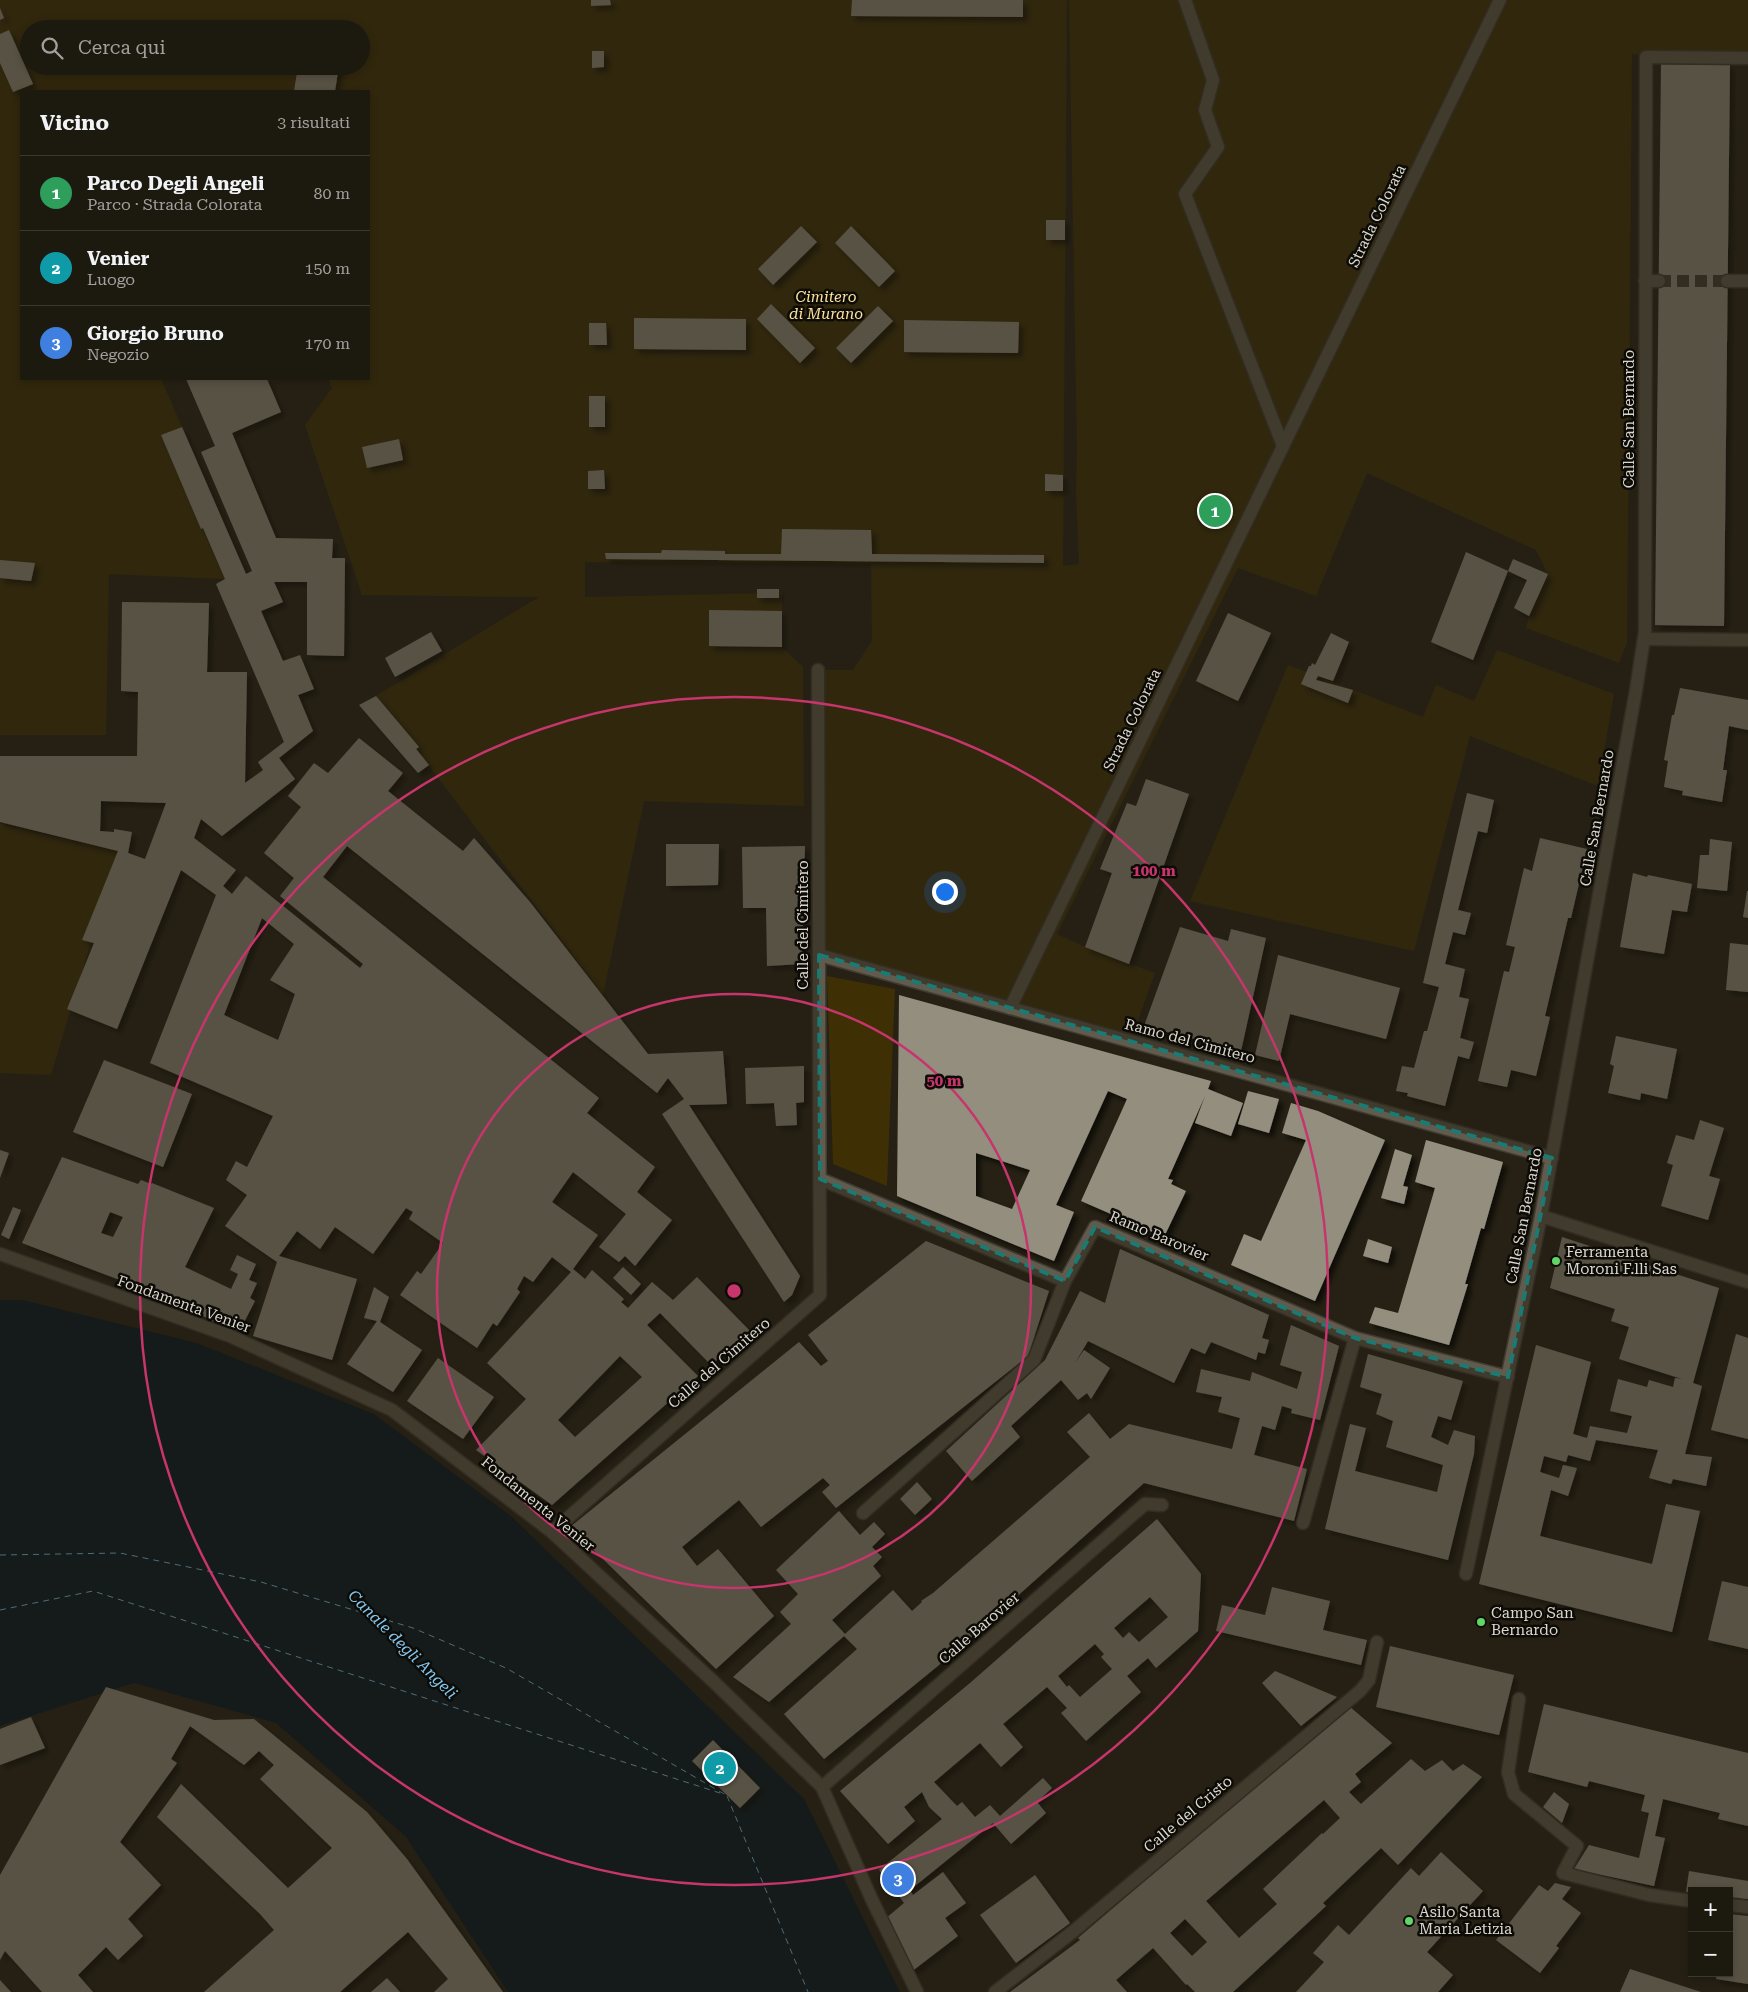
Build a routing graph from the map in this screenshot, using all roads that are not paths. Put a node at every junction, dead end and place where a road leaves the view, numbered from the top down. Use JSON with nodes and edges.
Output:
{"nodes":[{"id":1,"x":1185,"y":0,"type":"edge"},
{"id":2,"x":1500,"y":0,"type":"edge"},
{"id":3,"x":1748,"y":58,"type":"edge"},
{"id":4,"x":1645,"y":281,"type":"junction"},
{"id":5,"x":1659,"y":281,"type":"tunnel mouth"},
{"id":6,"x":1726,"y":281,"type":"tunnel mouth"},
{"id":7,"x":1748,"y":281,"type":"edge"},
{"id":8,"x":1283,"y":446,"type":"junction"},
{"id":9,"x":1644,"y":639,"type":"junction"},
{"id":10,"x":1748,"y":640,"type":"edge"},
{"id":11,"x":818,"y":670,"type":"dead end"},
{"id":12,"x":819,"y":955,"type":"junction"},
{"id":13,"x":1010,"y":1008,"type":"junction"},
{"id":14,"x":1552,"y":1158,"type":"junction"},
{"id":15,"x":820,"y":1179,"type":"junction"},
{"id":16,"x":1542,"y":1216,"type":"junction"},
{"id":17,"x":0,"y":1254,"type":"edge"},
{"id":18,"x":1065,"y":1281,"type":"junction"},
{"id":19,"x":1748,"y":1282,"type":"edge"},
{"id":20,"x":1355,"y":1338,"type":"junction"},
{"id":21,"x":1508,"y":1377,"type":"junction"},
{"id":22,"x":1162,"y":1505,"type":"dead end"},
{"id":23,"x":863,"y":1513,"type":"dead end"},
{"id":24,"x":1303,"y":1523,"type":"dead end"},
{"id":25,"x":552,"y":1532,"type":"junction"},
{"id":26,"x":1466,"y":1574,"type":"dead end"},
{"id":27,"x":1377,"y":1642,"type":"dead end"},
{"id":28,"x":1519,"y":1699,"type":"dead end"},
{"id":29,"x":822,"y":1787,"type":"junction"},
{"id":30,"x":1688,"y":1900,"type":"edge"},
{"id":31,"x":1733,"y":1905,"type":"edge"},
{"id":32,"x":1748,"y":1907,"type":"edge"},
{"id":33,"x":917,"y":1992,"type":"edge"},
{"id":34,"x":995,"y":1992,"type":"edge"}],
"edges":[{"from":1,"to":8,"type":"street"},
{"from":2,"to":8,"type":"street","name":"Strada Colorata"},
{"from":3,"to":4,"type":"street","name":"Calle San Bernardo"},
{"from":4,"to":5,"type":"street"},
{"from":4,"to":9,"type":"street","name":"Calle San Bernardo"},
{"from":6,"to":7,"type":"street"},
{"from":8,"to":13,"type":"street","name":"Strada Colorata"},
{"from":9,"to":10,"type":"street"},
{"from":9,"to":14,"type":"street","name":"Calle San Bernardo"},
{"from":11,"to":12,"type":"street","name":"Calle del Cimitero"},
{"from":12,"to":13,"type":"street","name":"Ramo del Cimitero"},
{"from":12,"to":15,"type":"street","name":"Calle del Cimitero"},
{"from":13,"to":14,"type":"street","name":"Ramo del Cimitero"},
{"from":14,"to":16,"type":"street","name":"Calle San Bernardo"},
{"from":15,"to":18,"type":"street"},
{"from":15,"to":25,"type":"street","name":"Calle del Cimitero"},
{"from":16,"to":19,"type":"street"},
{"from":16,"to":21,"type":"street","name":"Calle San Bernardo"},
{"from":17,"to":25,"type":"street","name":"Fondamenta Venier"},
{"from":18,"to":20,"type":"street","name":"Ramo Barovier"},
{"from":18,"to":23,"type":"street","name":"Ramo Barovier"},
{"from":20,"to":21,"type":"street","name":"Ramo Barovier"},
{"from":20,"to":24,"type":"street"},
{"from":21,"to":26,"type":"street","name":"Calle San Bernardo"},
{"from":22,"to":29,"type":"street","name":"Calle Barovier"},
{"from":25,"to":29,"type":"street","name":"Fondamenta Venier"},
{"from":27,"to":34,"type":"street","name":"Calle del Cristo"},
{"from":28,"to":30,"type":"street"},
{"from":29,"to":33,"type":"street","name":"Fondamenta Venier"},
{"from":31,"to":32,"type":"street"}]}
